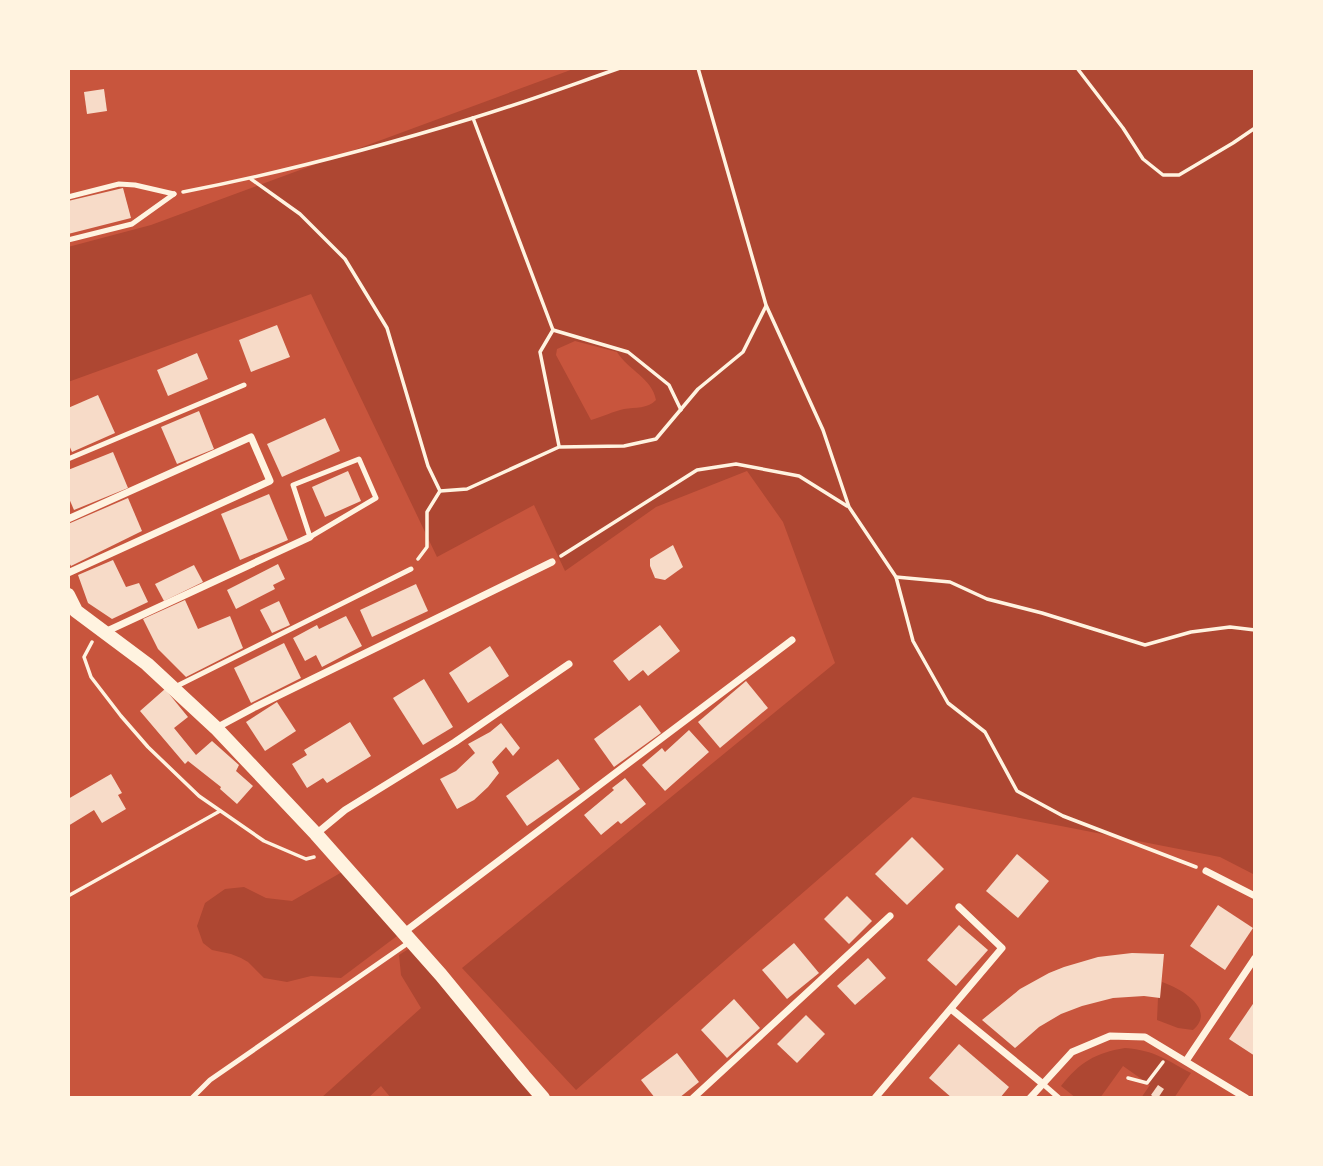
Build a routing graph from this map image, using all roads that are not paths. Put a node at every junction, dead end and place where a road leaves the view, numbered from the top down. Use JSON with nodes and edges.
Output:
{"nodes":[{"id":1,"x":68,"y":197,"type":"edge"},
{"id":2,"x":68,"y":240,"type":"edge"},
{"id":3,"x":244,"y":385,"type":"dead end"},
{"id":4,"x":68,"y":459,"type":"edge"},
{"id":5,"x":68,"y":519,"type":"edge"},
{"id":6,"x":310,"y":537,"type":"junction"},
{"id":7,"x":552,"y":562,"type":"road end"},
{"id":8,"x":411,"y":569,"type":"road end"},
{"id":9,"x":68,"y":573,"type":"edge"},
{"id":10,"x":68,"y":595,"type":"edge"},
{"id":11,"x":104,"y":632,"type":"junction"},
{"id":12,"x":792,"y":640,"type":"dead end"},
{"id":13,"x":569,"y":664,"type":"dead end"},
{"id":14,"x":173,"y":688,"type":"junction"},
{"id":15,"x":216,"y":728,"type":"junction"},
{"id":16,"x":316,"y":834,"type":"junction"},
{"id":17,"x":1206,"y":871,"type":"road end"},
{"id":18,"x":1255,"y":896,"type":"edge"},
{"id":19,"x":959,"y":907,"type":"dead end"},
{"id":20,"x":890,"y":916,"type":"dead end"},
{"id":21,"x":407,"y":937,"type":"junction"},
{"id":22,"x":1255,"y":958,"type":"edge"},
{"id":23,"x":951,"y":1009,"type":"junction"},
{"id":24,"x":1186,"y":1061,"type":"junction"},
{"id":25,"x":1043,"y":1084,"type":"junction"},
{"id":26,"x":192,"y":1098,"type":"edge"},
{"id":27,"x":543,"y":1098,"type":"edge"},
{"id":28,"x":693,"y":1098,"type":"edge"},
{"id":29,"x":875,"y":1098,"type":"edge"},
{"id":30,"x":1030,"y":1098,"type":"edge"},
{"id":31,"x":1059,"y":1098,"type":"edge"},
{"id":32,"x":1246,"y":1098,"type":"edge"}],
"edges":[{"from":1,"to":2,"type":"lane"},
{"from":3,"to":4,"type":"lane"},
{"from":5,"to":9,"type":"street"},
{"from":6,"to":6,"type":"lane"},
{"from":6,"to":11,"type":"street"},
{"from":7,"to":15,"type":"street"},
{"from":8,"to":14,"type":"lane"},
{"from":10,"to":11,"type":"main road"},
{"from":11,"to":14,"type":"main road"},
{"from":12,"to":21,"type":"street"},
{"from":13,"to":16,"type":"street"},
{"from":14,"to":15,"type":"main road"},
{"from":15,"to":16,"type":"main road"},
{"from":16,"to":21,"type":"main road"},
{"from":17,"to":18,"type":"street"},
{"from":19,"to":23,"type":"street"},
{"from":20,"to":28,"type":"street"},
{"from":21,"to":26,"type":"lane"},
{"from":21,"to":27,"type":"main road"},
{"from":22,"to":24,"type":"street"},
{"from":23,"to":25,"type":"street"},
{"from":23,"to":29,"type":"street"},
{"from":24,"to":25,"type":"street"},
{"from":24,"to":32,"type":"street"},
{"from":25,"to":30,"type":"street"},
{"from":25,"to":31,"type":"lane"}]}
